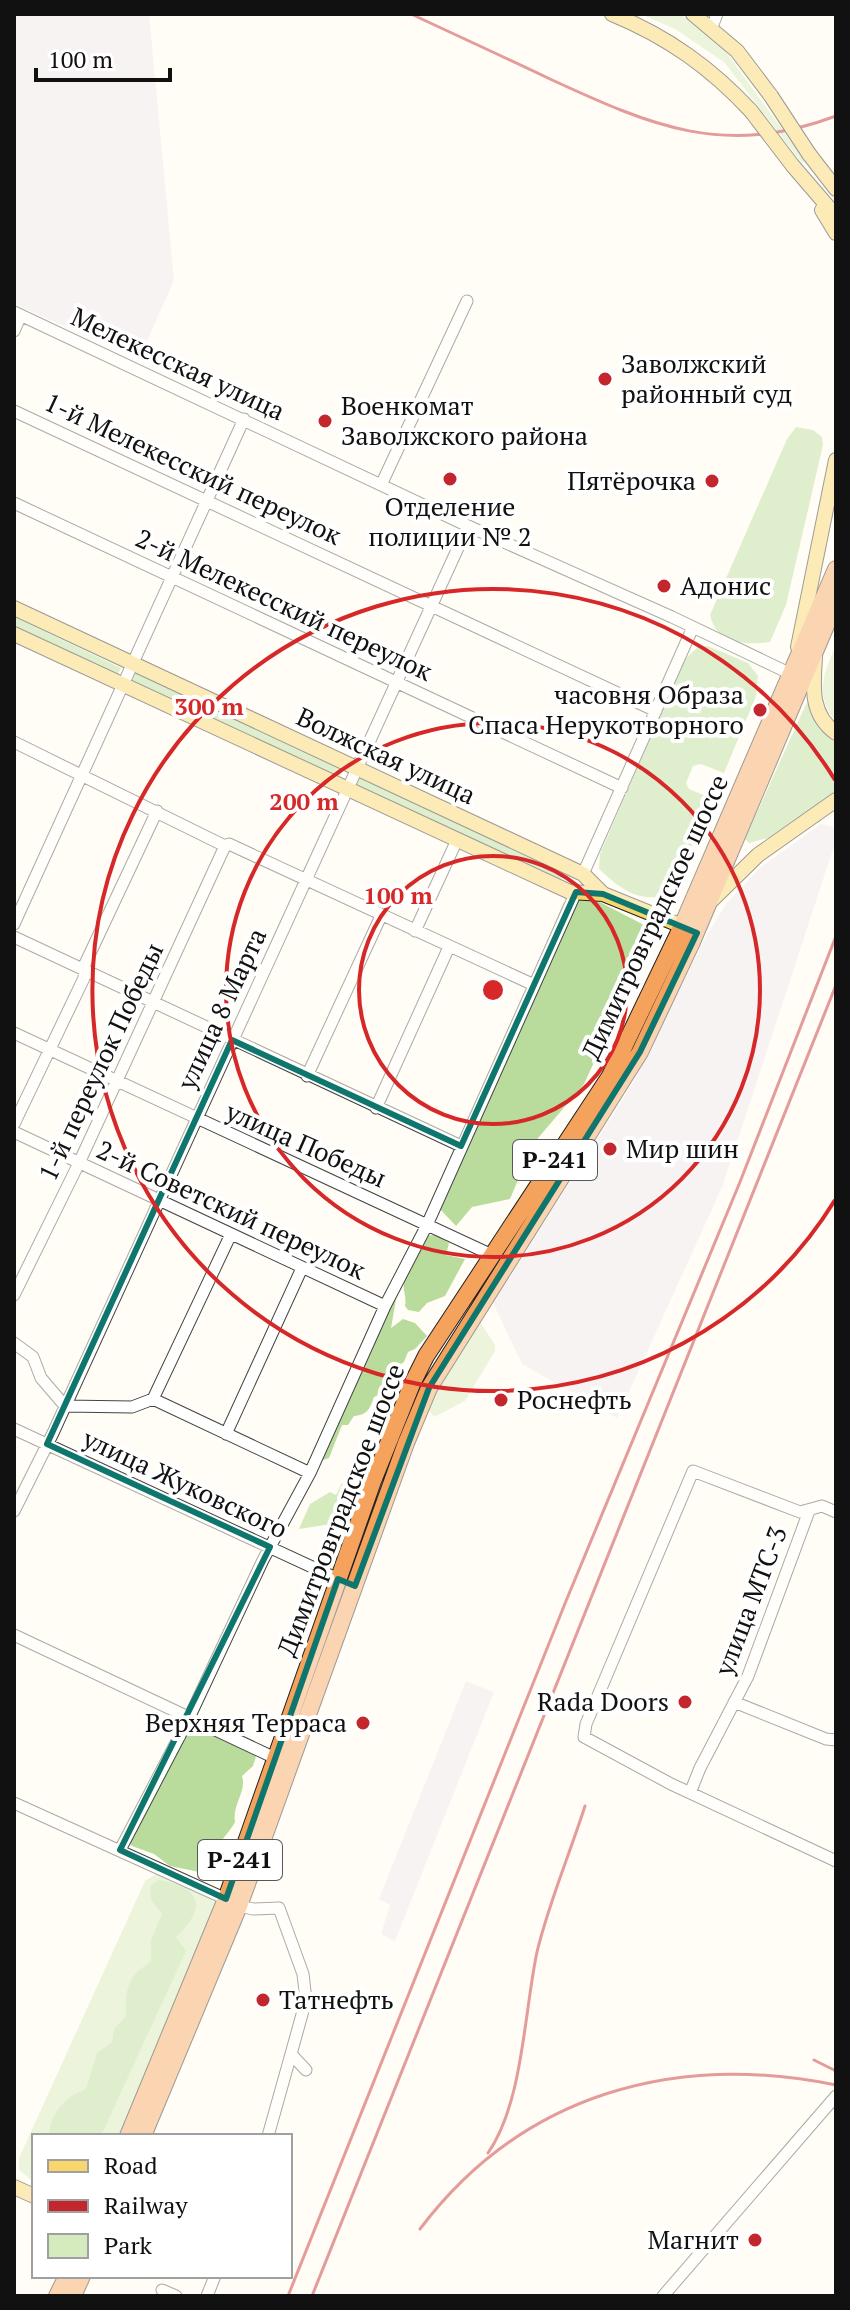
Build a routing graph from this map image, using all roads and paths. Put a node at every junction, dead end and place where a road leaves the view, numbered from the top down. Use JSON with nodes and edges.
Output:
{"nodes":[{"id":1,"x":612,"y":14,"type":"edge"},
{"id":2,"x":693,"y":14,"type":"edge"},
{"id":3,"x":715,"y":21,"type":"edge"},
{"id":4,"x":809,"y":154,"type":"junction"},
{"id":5,"x":836,"y":173,"type":"edge"},
{"id":6,"x":809,"y":184,"type":"junction"},
{"id":7,"x":836,"y":189,"type":"edge"},
{"id":8,"x":836,"y":216,"type":"edge"},
{"id":9,"x":836,"y":233,"type":"edge"},
{"id":10,"x":467,"y":301,"type":"dead end"},
{"id":11,"x":18,"y":313,"type":"edge"},
{"id":12,"x":14,"y":331,"type":"edge"},
{"id":13,"x":14,"y":411,"type":"edge"},
{"id":14,"x":244,"y":419,"type":"junction"},
{"id":15,"x":836,"y":460,"type":"edge"},
{"id":16,"x":381,"y":485,"type":"junction"},
{"id":17,"x":208,"y":500,"type":"junction"},
{"id":18,"x":14,"y":503,"type":"edge"},
{"id":19,"x":468,"y":526,"type":"junction"},
{"id":20,"x":836,"y":569,"type":"edge"},
{"id":21,"x":173,"y":578,"type":"junction"},
{"id":22,"x":836,"y":602,"type":"edge"},
{"id":23,"x":430,"y":604,"type":"junction"},
{"id":24,"x":14,"y":608,"type":"edge"},
{"id":25,"x":693,"y":627,"type":"junction"},
{"id":26,"x":14,"y":634,"type":"edge"},
{"id":27,"x":815,"y":650,"type":"junction"},
{"id":28,"x":135,"y":664,"type":"junction"},
{"id":29,"x":796,"y":672,"type":"junction"},
{"id":30,"x":396,"y":681,"type":"junction"},
{"id":31,"x":125,"y":686,"type":"junction"},
{"id":32,"x":656,"y":711,"type":"junction"},
{"id":33,"x":836,"y":733,"type":"edge"},
{"id":34,"x":14,"y":742,"type":"edge"},
{"id":35,"x":357,"y":770,"type":"junction"},
{"id":36,"x":83,"y":775,"type":"junction"},
{"id":37,"x":622,"y":788,"type":"junction"},
{"id":38,"x":348,"y":789,"type":"junction"},
{"id":39,"x":836,"y":800,"type":"edge"},
{"id":40,"x":157,"y":811,"type":"junction"},
{"id":41,"x":457,"y":840,"type":"junction"},
{"id":42,"x":225,"y":846,"type":"junction"},
{"id":43,"x":583,"y":874,"type":"junction"},
{"id":44,"x":306,"y":880,"type":"junction"},
{"id":45,"x":576,"y":892,"type":"junction"},
{"id":46,"x":603,"y":894,"type":"junction"},
{"id":47,"x":709,"y":903,"type":"junction"},
{"id":48,"x":381,"y":916,"type":"junction"},
{"id":49,"x":14,"y":924,"type":"edge"},
{"id":50,"x":689,"y":930,"type":"junction"},
{"id":51,"x":415,"y":931,"type":"junction"},
{"id":52,"x":14,"y":937,"type":"edge"},
{"id":53,"x":449,"y":947,"type":"junction"},
{"id":54,"x":84,"y":971,"type":"junction"},
{"id":55,"x":534,"y":985,"type":"junction"},
{"id":56,"x":153,"y":1002,"type":"junction"},
{"id":57,"x":14,"y":1033,"type":"edge"},
{"id":58,"x":232,"y":1040,"type":"junction"},
{"id":59,"x":50,"y":1049,"type":"junction"},
{"id":60,"x":307,"y":1076,"type":"junction"},
{"id":61,"x":116,"y":1080,"type":"junction"},
{"id":62,"x":376,"y":1108,"type":"junction"},
{"id":63,"x":195,"y":1119,"type":"junction"},
{"id":64,"x":14,"y":1124,"type":"edge"},
{"id":65,"x":14,"y":1132,"type":"edge"},
{"id":66,"x":461,"y":1146,"type":"junction"},
{"id":67,"x":79,"y":1163,"type":"junction"},
{"id":68,"x":159,"y":1201,"type":"junction"},
{"id":69,"x":427,"y":1225,"type":"junction"},
{"id":70,"x":231,"y":1234,"type":"junction"},
{"id":71,"x":494,"y":1256,"type":"junction"},
{"id":72,"x":302,"y":1268,"type":"junction"},
{"id":73,"x":14,"y":1295,"type":"edge"},
{"id":74,"x":385,"y":1306,"type":"junction"},
{"id":75,"x":14,"y":1343,"type":"edge"},
{"id":76,"x":153,"y":1399,"type":"junction"},
{"id":77,"x":65,"y":1406,"type":"junction"},
{"id":78,"x":14,"y":1429,"type":"edge"},
{"id":79,"x":226,"y":1434,"type":"junction"},
{"id":80,"x":47,"y":1444,"type":"junction"},
{"id":81,"x":310,"y":1473,"type":"junction"},
{"id":82,"x":14,"y":1511,"type":"edge"},
{"id":83,"x":809,"y":1511,"type":"junction"},
{"id":84,"x":836,"y":1512,"type":"edge"},
{"id":85,"x":270,"y":1547,"type":"junction"},
{"id":86,"x":338,"y":1579,"type":"junction"},
{"id":87,"x":355,"y":1586,"type":"junction"},
{"id":88,"x":14,"y":1635,"type":"edge"},
{"id":89,"x":734,"y":1702,"type":"junction"},
{"id":90,"x":189,"y":1718,"type":"junction"},
{"id":91,"x":836,"y":1740,"type":"edge"},
{"id":92,"x":275,"y":1758,"type":"junction"},
{"id":93,"x":690,"y":1793,"type":"junction"},
{"id":94,"x":14,"y":1803,"type":"edge"},
{"id":95,"x":120,"y":1850,"type":"junction"},
{"id":96,"x":836,"y":1861,"type":"edge"},
{"id":97,"x":239,"y":1905,"type":"junction"},
{"id":98,"x":291,"y":2054,"type":"junction"},
{"id":99,"x":306,"y":2070,"type":"dead end"},
{"id":100,"x":836,"y":2096,"type":"edge"},
{"id":101,"x":129,"y":2134,"type":"edge"},
{"id":102,"x":144,"y":2134,"type":"edge"},
{"id":103,"x":269,"y":2134,"type":"edge"},
{"id":104,"x":66,"y":2278,"type":"edge"},
{"id":105,"x":162,"y":2290,"type":"dead end"},
{"id":106,"x":57,"y":2296,"type":"edge"},
{"id":107,"x":176,"y":2296,"type":"edge"},
{"id":108,"x":663,"y":2296,"type":"edge"}],
"edges":[{"from":1,"to":6,"type":"main road","bridge":true},
{"from":2,"to":3,"type":"main road"},
{"from":3,"to":4,"type":"main road","bridge":true},
{"from":4,"to":5,"type":"main road"},
{"from":4,"to":7,"type":"main road"},
{"from":6,"to":8,"type":"main road"},
{"from":6,"to":9,"type":"main road"},
{"from":10,"to":16,"type":"street"},
{"from":11,"to":12,"type":"street"},
{"from":11,"to":14,"type":"street","name":"Мелекесская улица"},
{"from":13,"to":17,"type":"street","name":"1-й Мелекесский переулок"},
{"from":14,"to":16,"type":"street","name":"Мелекесская улица"},
{"from":14,"to":17,"type":"street"},
{"from":15,"to":29,"type":"main road"},
{"from":16,"to":19,"type":"street","name":"Мелекесская улица"},
{"from":17,"to":21,"type":"street"},
{"from":17,"to":23,"type":"street","name":"1-й Мелекесский переулок"},
{"from":18,"to":21,"type":"street","name":"2-й Мелекесский переулок"},
{"from":19,"to":23,"type":"street","name":"улица 8 Марта"},
{"from":19,"to":25,"type":"street","name":"Мелекесская улица"},
{"from":20,"to":29,"type":"highway","number":"Р-241"},
{"from":21,"to":28,"type":"street"},
{"from":21,"to":30,"type":"street","name":"2-й Мелекесский переулок"},
{"from":22,"to":27,"type":"highway","number":"Р-241"},
{"from":23,"to":30,"type":"street","name":"улица 8 Марта"},
{"from":23,"to":32,"type":"street","name":"1-й Мелекесский переулок"},
{"from":24,"to":28,"type":"main road","name":"Волжская улица"},
{"from":25,"to":29,"type":"street","name":"Мелекесская улица"},
{"from":25,"to":32,"type":"street"},
{"from":26,"to":31,"type":"main road","name":"Волжская улица"},
{"from":27,"to":29,"type":"highway","number":"Р-241"},
{"from":27,"to":33,"type":"main road"},
{"from":28,"to":31,"type":"street"},
{"from":28,"to":35,"type":"main road","name":"Волжская улица"},
{"from":29,"to":47,"type":"highway","name":"Димитровградское шоссе","number":"Р-241"},
{"from":29,"to":50,"type":"highway","name":"Димитровградское шоссе","number":"Р-241"},
{"from":30,"to":35,"type":"street","name":"улица 8 Марта"},
{"from":30,"to":37,"type":"street","name":"2-й Мелекесский переулок"},
{"from":31,"to":36,"type":"street"},
{"from":31,"to":38,"type":"main road","name":"Волжская улица"},
{"from":32,"to":37,"type":"street"},
{"from":34,"to":36,"type":"street"},
{"from":35,"to":38,"type":"street","name":"улица 8 Марта"},
{"from":35,"to":43,"type":"main road","name":"Волжская улица"},
{"from":36,"to":40,"type":"street"},
{"from":36,"to":49,"type":"street"},
{"from":37,"to":43,"type":"street"},
{"from":38,"to":41,"type":"main road","name":"Волжская улица"},
{"from":38,"to":44,"type":"street","name":"улица 8 Марта"},
{"from":39,"to":47,"type":"main road"},
{"from":40,"to":42,"type":"street"},
{"from":40,"to":54,"type":"street"},
{"from":41,"to":45,"type":"main road","name":"Волжская улица"},
{"from":41,"to":51,"type":"street"},
{"from":42,"to":44,"type":"street"},
{"from":42,"to":56,"type":"street","name":"1-й переулок Победы"},
{"from":43,"to":46,"type":"main road","name":"Волжская улица"},
{"from":44,"to":48,"type":"street"},
{"from":44,"to":58,"type":"street","name":"улица 8 Марта"},
{"from":45,"to":46,"type":"main road","name":"Волжская улица"},
{"from":45,"to":55,"type":"street"},
{"from":46,"to":50,"type":"main road","name":"Волжская улица"},
{"from":47,"to":50,"type":"highway","name":"Димитровградское шоссе","number":"Р-241"},
{"from":48,"to":51,"type":"street"},
{"from":48,"to":60,"type":"street"},
{"from":50,"to":71,"type":"highway","name":"Димитровградское шоссе","number":"Р-241"},
{"from":50,"to":87,"type":"highway","name":"Димитровградское шоссе","number":"Р-241"},
{"from":51,"to":53,"type":"street"},
{"from":52,"to":54,"type":"street"},
{"from":53,"to":55,"type":"street"},
{"from":53,"to":62,"type":"street"},
{"from":54,"to":56,"type":"street"},
{"from":54,"to":59,"type":"street"},
{"from":55,"to":66,"type":"street"},
{"from":56,"to":58,"type":"street"},
{"from":56,"to":61,"type":"street","name":"1-й переулок Победы"},
{"from":57,"to":59,"type":"street","name":"улица Победы"},
{"from":58,"to":60,"type":"street"},
{"from":58,"to":63,"type":"street","name":"улица 8 Марта"},
{"from":59,"to":61,"type":"street","name":"улица Победы"},
{"from":59,"to":64,"type":"street"},
{"from":60,"to":62,"type":"street"},
{"from":61,"to":63,"type":"street","name":"улица Победы"},
{"from":61,"to":67,"type":"street","name":"1-й переулок Победы"},
{"from":62,"to":66,"type":"street"},
{"from":63,"to":68,"type":"street","name":"улица 8 Марта"},
{"from":63,"to":69,"type":"street","name":"улица Победы"},
{"from":65,"to":67,"type":"street","name":"2-й Советский переулок"},
{"from":66,"to":69,"type":"street"},
{"from":67,"to":68,"type":"street","name":"2-й Советский переулок"},
{"from":67,"to":73,"type":"street","name":"1-й переулок Победы"},
{"from":68,"to":70,"type":"street","name":"2-й Советский переулок"},
{"from":68,"to":77,"type":"street","name":"улица 8 Марта"},
{"from":69,"to":71,"type":"street","name":"улица Победы"},
{"from":69,"to":74,"type":"street"},
{"from":70,"to":72,"type":"street","name":"2-й Советский переулок"},
{"from":70,"to":76,"type":"street"},
{"from":71,"to":86,"type":"highway","name":"Димитровградское шоссе","number":"Р-241"},
{"from":72,"to":74,"type":"street","name":"2-й Советский переулок"},
{"from":72,"to":79,"type":"street"},
{"from":74,"to":81,"type":"street"},
{"from":75,"to":77,"type":"street"},
{"from":76,"to":77,"type":"street"},
{"from":76,"to":79,"type":"street"},
{"from":77,"to":80,"type":"street","name":"улица 8 Марта"},
{"from":78,"to":80,"type":"street","name":"улица Жуковского"},
{"from":79,"to":81,"type":"street"},
{"from":80,"to":82,"type":"street","name":"улица 8 Марта"},
{"from":80,"to":85,"type":"street","name":"улица Жуковского"},
{"from":81,"to":85,"type":"street"},
{"from":83,"to":84,"type":"street"},
{"from":83,"to":89,"type":"street","name":"улица МТС-3"},
{"from":83,"to":93,"type":"street"},
{"from":85,"to":86,"type":"street","name":"улица Жуковского"},
{"from":85,"to":90,"type":"street"},
{"from":86,"to":87,"type":"highway"},
{"from":86,"to":92,"type":"highway","name":"Димитровградское шоссе","number":"Р-241"},
{"from":87,"to":97,"type":"highway","name":"Димитровградское шоссе","number":"Р-241"},
{"from":88,"to":90,"type":"street"},
{"from":89,"to":91,"type":"street"},
{"from":89,"to":93,"type":"street","name":"улица МТС-3"},
{"from":90,"to":92,"type":"street"},
{"from":90,"to":95,"type":"street"},
{"from":92,"to":97,"type":"highway","name":"Димитровградское шоссе","number":"Р-241"},
{"from":93,"to":96,"type":"street"},
{"from":94,"to":95,"type":"street"},
{"from":95,"to":97,"type":"street"},
{"from":97,"to":98,"type":"street"},
{"from":97,"to":101,"type":"highway","name":"Димитровградское шоссе","number":"Р-241"},
{"from":97,"to":102,"type":"highway","name":"Димитровградское шоссе","number":"Р-241"},
{"from":98,"to":99,"type":"street"},
{"from":98,"to":103,"type":"street"},
{"from":100,"to":108,"type":"street"},
{"from":104,"to":106,"type":"highway"},
{"from":105,"to":107,"type":"street"}]}
